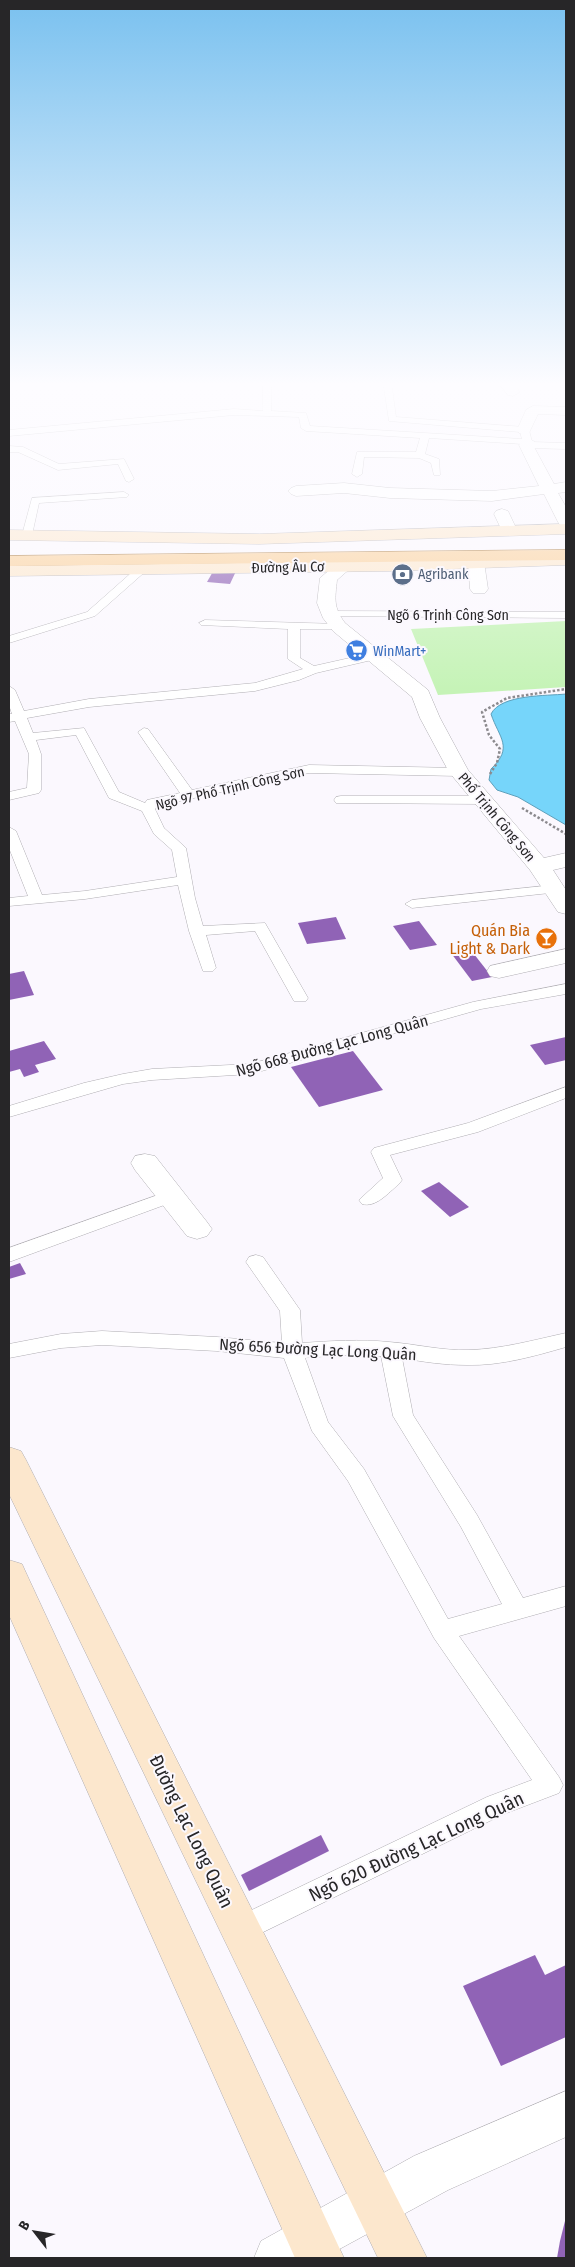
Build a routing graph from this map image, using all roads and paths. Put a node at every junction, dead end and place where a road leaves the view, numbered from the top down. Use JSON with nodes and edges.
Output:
{"nodes":[{"id":1,"x":548,"y":487,"type":"edge"},
{"id":2,"x":566,"y":487,"type":"edge"},
{"id":3,"x":550,"y":490,"type":"junction"},
{"id":4,"x":296,"y":491,"type":"dead end"},
{"id":5,"x":124,"y":495,"type":"dead end"},
{"id":6,"x":502,"y":514,"type":"dead end"},
{"id":7,"x":566,"y":522,"type":"edge"},
{"id":8,"x":566,"y":529,"type":"edge"},
{"id":9,"x":509,"y":530,"type":"junction"},
{"id":10,"x":9,"y":535,"type":"edge"},
{"id":11,"x":27,"y":535,"type":"junction"},
{"id":12,"x":566,"y":541,"type":"edge"},
{"id":13,"x":9,"y":546,"type":"edge"},
{"id":14,"x":321,"y":552,"type":"junction"},
{"id":15,"x":566,"y":555,"type":"edge"},
{"id":16,"x":566,"y":560,"type":"edge"},
{"id":17,"x":9,"y":561,"type":"edge"},
{"id":18,"x":476,"y":562,"type":"junction"},
{"id":19,"x":345,"y":566,"type":"junction"},
{"id":20,"x":143,"y":568,"type":"junction"},
{"id":21,"x":9,"y":571,"type":"edge"},
{"id":22,"x":479,"y":589,"type":"dead end"},
{"id":23,"x":566,"y":615,"type":"edge"},
{"id":24,"x":334,"y":621,"type":"junction"},
{"id":25,"x":205,"y":623,"type":"dead end"},
{"id":26,"x":294,"y":626,"type":"junction"},
{"id":27,"x":9,"y":640,"type":"edge"},
{"id":28,"x":372,"y":657,"type":"junction"},
{"id":29,"x":312,"y":670,"type":"junction"},
{"id":30,"x":566,"y":689,"type":"edge"},
{"id":31,"x":9,"y":690,"type":"edge"},
{"id":32,"x":14,"y":717,"type":"edge"},
{"id":33,"x":144,"y":732,"type":"dead end"},
{"id":34,"x":28,"y":737,"type":"junction"},
{"id":35,"x":459,"y":772,"type":"junction"},
{"id":36,"x":489,"y":776,"type":"dead end"},
{"id":37,"x":188,"y":794,"type":"junction"},
{"id":38,"x":9,"y":796,"type":"edge"},
{"id":39,"x":341,"y":800,"type":"dead end"},
{"id":40,"x":484,"y":800,"type":"junction"},
{"id":41,"x":514,"y":804,"type":"dead end"},
{"id":42,"x":148,"y":809,"type":"junction"},
{"id":43,"x":9,"y":831,"type":"edge"},
{"id":44,"x":566,"y":834,"type":"edge"},
{"id":45,"x":566,"y":860,"type":"edge"},
{"id":46,"x":538,"y":866,"type":"junction"},
{"id":47,"x":185,"y":880,"type":"junction"},
{"id":48,"x":554,"y":889,"type":"junction"},
{"id":49,"x":37,"y":900,"type":"junction"},
{"id":50,"x":9,"y":902,"type":"edge"},
{"id":51,"x":412,"y":904,"type":"dead end"},
{"id":52,"x":566,"y":908,"type":"edge"},
{"id":53,"x":198,"y":931,"type":"junction"},
{"id":54,"x":566,"y":956,"type":"edge"},
{"id":55,"x":208,"y":968,"type":"dead end"},
{"id":56,"x":499,"y":971,"type":"dead end"},
{"id":57,"x":566,"y":989,"type":"edge"},
{"id":58,"x":300,"y":998,"type":"dead end"},
{"id":59,"x":566,"y":1092,"type":"edge"},
{"id":60,"x":9,"y":1112,"type":"edge"},
{"id":61,"x":145,"y":1162,"type":"dead end"},
{"id":62,"x":172,"y":1196,"type":"junction"},
{"id":63,"x":368,"y":1200,"type":"dead end"},
{"id":64,"x":198,"y":1229,"type":"dead end"},
{"id":65,"x":9,"y":1255,"type":"edge"},
{"id":66,"x":256,"y":1262,"type":"dead end"},
{"id":67,"x":566,"y":1340,"type":"edge"},
{"id":68,"x":390,"y":1349,"type":"junction"},
{"id":69,"x":9,"y":1351,"type":"edge"},
{"id":70,"x":292,"y":1351,"type":"junction"},
{"id":71,"x":9,"y":1460,"type":"edge"},
{"id":72,"x":9,"y":1575,"type":"edge"},
{"id":73,"x":566,"y":1596,"type":"edge"},
{"id":74,"x":517,"y":1610,"type":"junction"},
{"id":75,"x":442,"y":1631,"type":"junction"},
{"id":76,"x":241,"y":1930,"type":"junction"},
{"id":77,"x":566,"y":2114,"type":"edge"},
{"id":78,"x":377,"y":2202,"type":"junction"},
{"id":79,"x":303,"y":2252,"type":"edge"},
{"id":80,"x":404,"y":2258,"type":"edge"}],
"edges":[{"from":1,"to":3,"type":"street"},
{"from":2,"to":3,"type":"street"},
{"from":3,"to":4,"type":"street"},
{"from":3,"to":7,"type":"street"},
{"from":5,"to":11,"type":"lane"},
{"from":6,"to":9,"type":"street"},
{"from":8,"to":9,"type":"street","name":"Đường Âu Cơ"},
{"from":9,"to":11,"type":"street","name":"Đường Âu Cơ"},
{"from":10,"to":11,"type":"street","name":"Đường Âu Cơ"},
{"from":12,"to":14,"type":"main road","name":"Đường Âu Cơ"},
{"from":13,"to":14,"type":"main road","name":"Đường Âu Cơ"},
{"from":14,"to":15,"type":"main road","name":"Đường Âu Cơ"},
{"from":14,"to":17,"type":"main road","name":"Đường Âu Cơ"},
{"from":16,"to":18,"type":"street","name":"Đường Âu Cơ"},
{"from":18,"to":19,"type":"street","name":"Đường Âu Cơ"},
{"from":18,"to":22,"type":"street"},
{"from":19,"to":20,"type":"street","name":"Đường Âu Cơ"},
{"from":19,"to":24,"type":"street"},
{"from":20,"to":21,"type":"street","name":"Đường Âu Cơ"},
{"from":20,"to":27,"type":"lane"},
{"from":23,"to":24,"type":"lane","name":"Ngõ 6 Trịnh Công Sơn"},
{"from":24,"to":26,"type":"lane","name":"Ngõ 6 Trịnh Công Sơn"},
{"from":24,"to":28,"type":"street","name":"Phố Trịnh Công Sơn"},
{"from":25,"to":26,"type":"lane","name":"Ngõ 6 Trịnh Công Sơn"},
{"from":26,"to":29,"type":"lane"},
{"from":28,"to":29,"type":"lane"},
{"from":28,"to":35,"type":"street","name":"Phố Trịnh Công Sơn"},
{"from":29,"to":32,"type":"lane"},
{"from":30,"to":36,"type":"path"},
{"from":31,"to":32,"type":"lane"},
{"from":32,"to":34,"type":"lane"},
{"from":33,"to":37,"type":"lane"},
{"from":34,"to":38,"type":"lane"},
{"from":34,"to":42,"type":"lane"},
{"from":35,"to":37,"type":"lane","name":"Ngõ 97 Phố Trịnh Công Sơn"},
{"from":35,"to":40,"type":"street","name":"Phố Trịnh Công Sơn"},
{"from":37,"to":42,"type":"lane","name":"Ngõ 97 Phố Trịnh Công Sơn"},
{"from":39,"to":40,"type":"lane"},
{"from":40,"to":46,"type":"street","name":"Phố Trịnh Công Sơn"},
{"from":41,"to":44,"type":"path"},
{"from":42,"to":47,"type":"lane","name":"Ngõ 97 Phố Trịnh Công Sơn"},
{"from":43,"to":49,"type":"lane"},
{"from":45,"to":46,"type":"street"},
{"from":46,"to":48,"type":"street","name":"Phố Trịnh Công Sơn"},
{"from":47,"to":49,"type":"lane"},
{"from":47,"to":53,"type":"lane","name":"Ngõ 97 Phố Trịnh Công Sơn"},
{"from":48,"to":51,"type":"lane"},
{"from":48,"to":52,"type":"street","name":"Phố Trịnh Công Sơn"},
{"from":49,"to":50,"type":"lane"},
{"from":53,"to":55,"type":"lane","name":"Ngõ 97 Phố Trịnh Công Sơn"},
{"from":53,"to":58,"type":"lane"},
{"from":54,"to":56,"type":"street"},
{"from":57,"to":60,"type":"lane","name":"Ngõ 668 Đường Lạc Long Quân"},
{"from":59,"to":63,"type":"lane"},
{"from":61,"to":62,"type":"street"},
{"from":62,"to":64,"type":"street"},
{"from":62,"to":65,"type":"lane"},
{"from":66,"to":70,"type":"lane"},
{"from":67,"to":68,"type":"lane","name":"Ngõ 656 Đường Lạc Long Quân"},
{"from":68,"to":70,"type":"lane","name":"Ngõ 656 Đường Lạc Long Quân"},
{"from":68,"to":74,"type":"lane"},
{"from":69,"to":70,"type":"lane","name":"Ngõ 656 Đường Lạc Long Quân"},
{"from":70,"to":75,"type":"lane"},
{"from":71,"to":76,"type":"street","name":"Đường Lạc Long Quân"},
{"from":72,"to":79,"type":"street"},
{"from":73,"to":74,"type":"lane"},
{"from":74,"to":75,"type":"lane"},
{"from":75,"to":76,"type":"lane","name":"Ngõ 620 Đường Lạc Long Quân"},
{"from":76,"to":78,"type":"street","name":"Đường Lạc Long Quân"},
{"from":77,"to":78,"type":"street"},
{"from":78,"to":79,"type":"street"},
{"from":78,"to":80,"type":"street","name":"Đường Lạc Long Quân"}]}
